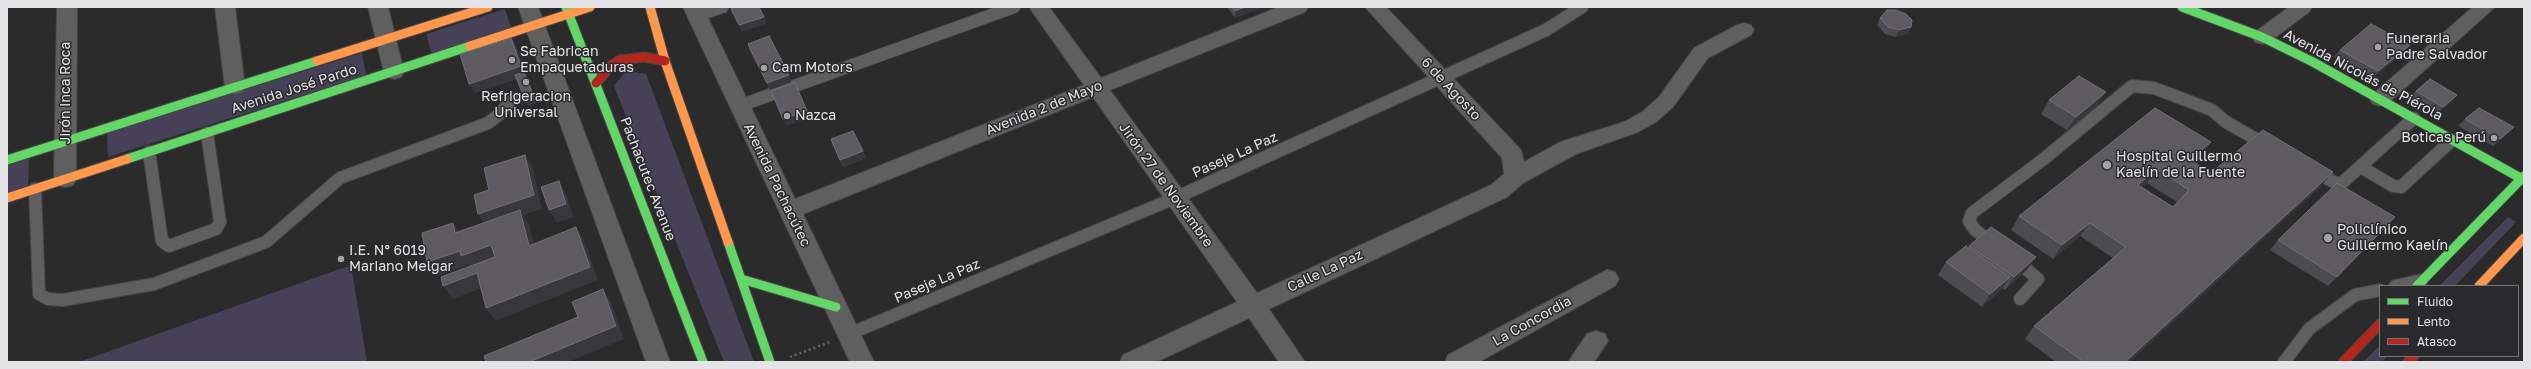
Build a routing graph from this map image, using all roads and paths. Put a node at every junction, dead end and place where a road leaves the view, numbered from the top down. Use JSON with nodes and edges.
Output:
{"nodes":[{"id":1,"x":67,"y":7,"type":"edge"},
{"id":2,"x":225,"y":7,"type":"edge"},
{"id":3,"x":378,"y":7,"type":"edge"},
{"id":4,"x":488,"y":7,"type":"edge"},
{"id":5,"x":590,"y":7,"type":"edge"},
{"id":6,"x":650,"y":7,"type":"edge"},
{"id":7,"x":719,"y":7,"type":"edge"},
{"id":8,"x":1014,"y":7,"type":"edge"},
{"id":9,"x":1039,"y":7,"type":"edge"},
{"id":10,"x":1298,"y":7,"type":"edge"},
{"id":11,"x":1375,"y":7,"type":"edge"},
{"id":12,"x":1582,"y":7,"type":"edge"},
{"id":13,"x":2182,"y":7,"type":"edge"},
{"id":14,"x":2302,"y":7,"type":"edge"},
{"id":15,"x":2485,"y":7,"type":"edge"},
{"id":16,"x":568,"y":10,"type":"edge"},
{"id":17,"x":695,"y":11,"type":"edge"},
{"id":18,"x":531,"y":16,"type":"edge"},
{"id":19,"x":1744,"y":30,"type":"dead end"},
{"id":20,"x":2262,"y":37,"type":"junction"},
{"id":21,"x":385,"y":39,"type":"junction"},
{"id":22,"x":665,"y":61,"type":"junction"},
{"id":23,"x":394,"y":72,"type":"junction"},
{"id":24,"x":1441,"y":79,"type":"junction"},
{"id":25,"x":596,"y":83,"type":"junction"},
{"id":26,"x":235,"y":87,"type":"junction"},
{"id":27,"x":1096,"y":87,"type":"junction"},
{"id":28,"x":512,"y":99,"type":"dead end"},
{"id":29,"x":2380,"y":99,"type":"junction"},
{"id":30,"x":739,"y":106,"type":"junction"},
{"id":31,"x":2414,"y":118,"type":"junction"},
{"id":32,"x":207,"y":132,"type":"junction"},
{"id":33,"x":2452,"y":140,"type":"junction"},
{"id":34,"x":66,"y":141,"type":"junction"},
{"id":35,"x":149,"y":152,"type":"junction"},
{"id":36,"x":2282,"y":154,"type":"edge"},
{"id":37,"x":7,"y":160,"type":"edge"},
{"id":38,"x":2302,"y":165,"type":"edge"},
{"id":39,"x":2361,"y":167,"type":"junction"},
{"id":40,"x":1515,"y":177,"type":"junction"},
{"id":41,"x":2523,"y":178,"type":"edge"},
{"id":42,"x":65,"y":179,"type":"junction"},
{"id":43,"x":35,"y":189,"type":"junction"},
{"id":44,"x":7,"y":198,"type":"edge"},
{"id":45,"x":1175,"y":198,"type":"junction"},
{"id":46,"x":790,"y":210,"type":"junction"},
{"id":47,"x":2524,"y":238,"type":"edge"},
{"id":48,"x":741,"y":279,"type":"junction"},
{"id":49,"x":1607,"y":279,"type":"dead end"},
{"id":50,"x":2420,"y":283,"type":"edge"},
{"id":51,"x":2404,"y":285,"type":"edge"},
{"id":52,"x":2480,"y":285,"type":"edge"},
{"id":53,"x":2379,"y":290,"type":"edge"},
{"id":54,"x":2020,"y":299,"type":"dead end"},
{"id":55,"x":1252,"y":304,"type":"junction"},
{"id":56,"x":836,"y":307,"type":"junction"},
{"id":57,"x":2379,"y":325,"type":"edge"},
{"id":58,"x":849,"y":334,"type":"junction"},
{"id":59,"x":1596,"y":340,"type":"dead end"},
{"id":60,"x":785,"y":359,"type":"dead end"},
{"id":61,"x":658,"y":362,"type":"edge"},
{"id":62,"x":703,"y":362,"type":"edge"},
{"id":63,"x":770,"y":362,"type":"edge"},
{"id":64,"x":862,"y":362,"type":"edge"},
{"id":65,"x":1132,"y":362,"type":"edge"},
{"id":66,"x":1293,"y":362,"type":"edge"},
{"id":67,"x":1457,"y":362,"type":"edge"},
{"id":68,"x":1580,"y":362,"type":"edge"},
{"id":69,"x":2284,"y":362,"type":"edge"},
{"id":70,"x":2343,"y":362,"type":"edge"}],
"edges":[{"from":1,"to":34,"type":"street","name":"Jirón Inca Roca"},
{"from":2,"to":26,"type":"street"},
{"from":3,"to":21,"type":"street"},
{"from":4,"to":21,"type":"main road","name":"Avenida José Pardo"},
{"from":5,"to":16,"type":"main road","name":"Avenida José Pardo"},
{"from":6,"to":22,"type":"main road"},
{"from":7,"to":17,"type":"street"},
{"from":8,"to":30,"type":"lane"},
{"from":9,"to":27,"type":"street","name":"Jirón 27 de Noviembre"},
{"from":10,"to":27,"type":"street","name":"Avenida 2 de Mayo"},
{"from":11,"to":24,"type":"street","name":"6 de Agosto"},
{"from":12,"to":24,"type":"lane","name":"Paseje La Paz"},
{"from":13,"to":20,"type":"main road","name":"Avenida Nicolás de Piérola"},
{"from":14,"to":20,"type":"street"},
{"from":15,"to":29,"type":"street"},
{"from":16,"to":18,"type":"main road","name":"Avenida José Pardo"},
{"from":16,"to":25,"type":"main road","name":"Pachacutec Avenue"},
{"from":17,"to":30,"type":"street","name":"Avenida Pachacútec"},
{"from":18,"to":23,"type":"main road","name":"Avenida José Pardo"},
{"from":18,"to":61,"type":"street"},
{"from":19,"to":40,"type":"street","name":"Calle La Paz"},
{"from":20,"to":29,"type":"main road","name":"Avenida Nicolás de Piérola"},
{"from":21,"to":23,"type":"street"},
{"from":21,"to":26,"type":"main road","name":"Avenida José Pardo"},
{"from":22,"to":25,"type":"main road"},
{"from":22,"to":48,"type":"main road"},
{"from":23,"to":32,"type":"main road","name":"Avenida José Pardo"},
{"from":24,"to":40,"type":"street","name":"6 de Agosto"},
{"from":24,"to":45,"type":"lane","name":"Paseje La Paz"},
{"from":25,"to":62,"type":"main road","name":"Pachacutec Avenue"},
{"from":26,"to":34,"type":"main road","name":"Avenida José Pardo"},
{"from":27,"to":45,"type":"street","name":"Jirón 27 de Noviembre"},
{"from":27,"to":46,"type":"street","name":"Avenida 2 de Mayo"},
{"from":28,"to":43,"type":"lane"},
{"from":29,"to":31,"type":"main road","name":"Avenida Nicolás de Piérola"},
{"from":30,"to":46,"type":"street","name":"Avenida Pachacútec"},
{"from":31,"to":33,"type":"main road","name":"Avenida Nicolás de Piérola"},
{"from":31,"to":39,"type":"lane"},
{"from":32,"to":35,"type":"main road","name":"Avenida José Pardo"},
{"from":32,"to":35,"type":"lane"},
{"from":33,"to":39,"type":"lane"},
{"from":33,"to":41,"type":"main road","name":"Avenida Nicolás de Piérola"},
{"from":34,"to":37,"type":"main road","name":"Avenida José Pardo"},
{"from":34,"to":42,"type":"street","name":"Jirón Inca Roca"},
{"from":35,"to":42,"type":"main road","name":"Avenida José Pardo"},
{"from":36,"to":54,"type":"lane"},
{"from":38,"to":39,"type":"lane"},
{"from":40,"to":55,"type":"street","name":"Calle La Paz"},
{"from":41,"to":50,"type":"main road"},
{"from":42,"to":43,"type":"main road","name":"Avenida José Pardo"},
{"from":43,"to":44,"type":"main road","name":"Avenida José Pardo"},
{"from":45,"to":55,"type":"street","name":"Jirón 27 de Noviembre"},
{"from":45,"to":58,"type":"lane","name":"Paseje La Paz"},
{"from":46,"to":56,"type":"street","name":"Avenida Pachacútec"},
{"from":47,"to":52,"type":"main road"},
{"from":48,"to":56,"type":"main road"},
{"from":48,"to":63,"type":"main road"},
{"from":49,"to":67,"type":"street","name":"La Concordia"},
{"from":50,"to":51,"type":"lane"},
{"from":53,"to":69,"type":"lane"},
{"from":55,"to":65,"type":"street","name":"Calle La Paz"},
{"from":55,"to":66,"type":"street","name":"Jirón 27 de Noviembre"},
{"from":56,"to":58,"type":"street","name":"Avenida Pachacútec"},
{"from":57,"to":70,"type":"main road"},
{"from":58,"to":60,"type":"path"},
{"from":58,"to":64,"type":"street","name":"Avenida Pachacútec"},
{"from":59,"to":68,"type":"street"}]}
